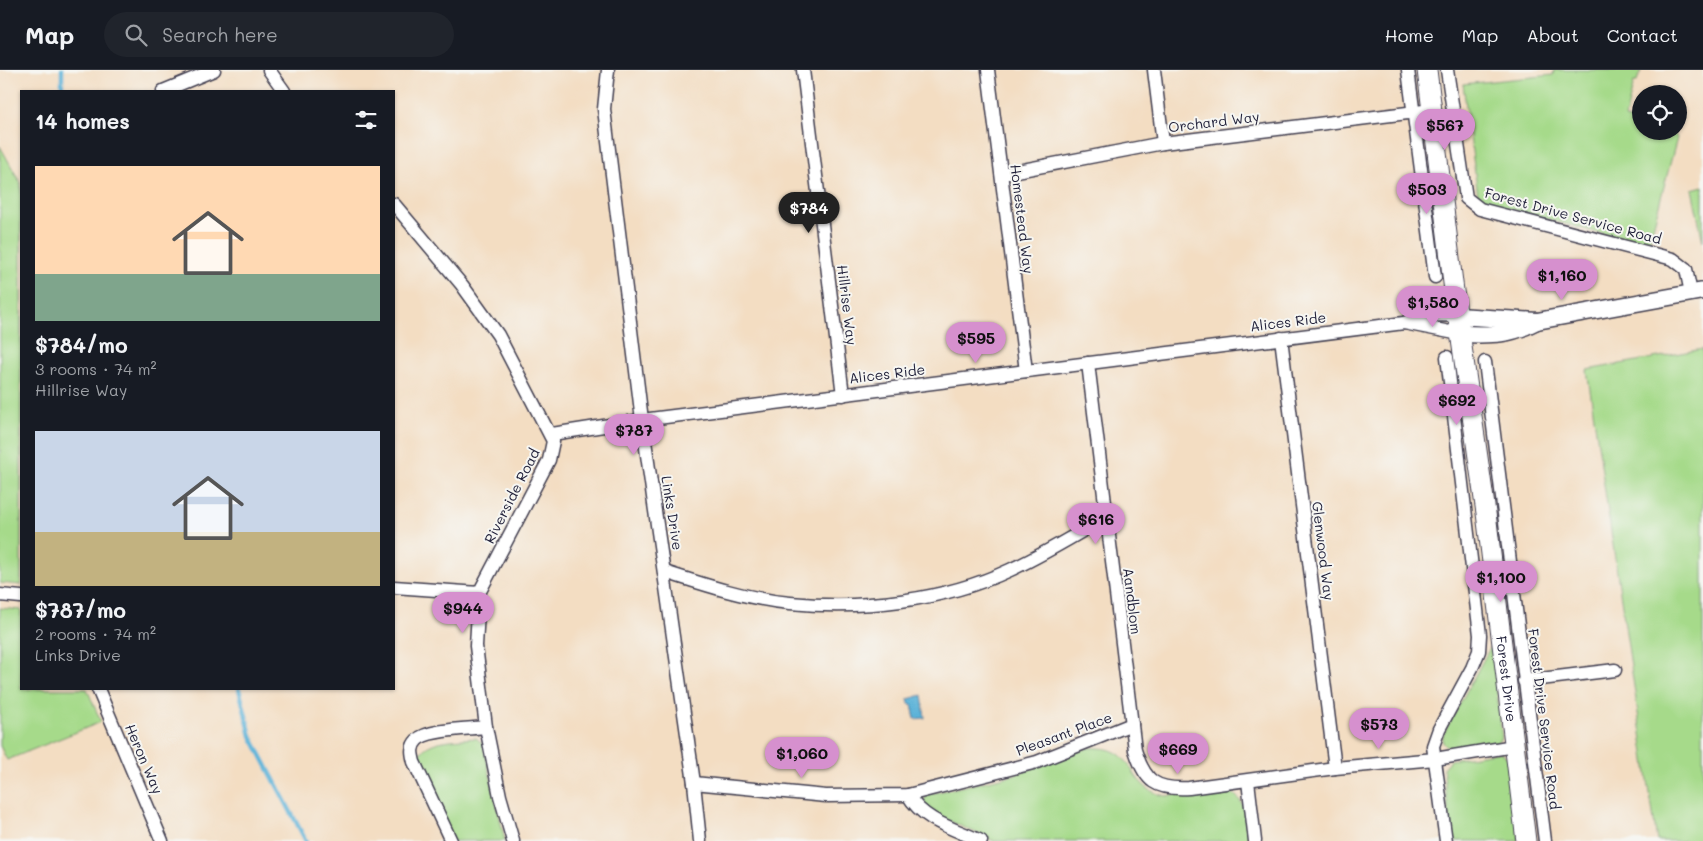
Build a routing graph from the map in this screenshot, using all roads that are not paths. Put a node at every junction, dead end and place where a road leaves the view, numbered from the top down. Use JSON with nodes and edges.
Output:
{"nodes":[{"id":1,"x":214,"y":70,"type":"edge"},
{"id":2,"x":269,"y":70,"type":"edge"},
{"id":3,"x":607,"y":70,"type":"edge"},
{"id":4,"x":803,"y":70,"type":"edge"},
{"id":5,"x":988,"y":70,"type":"edge"},
{"id":6,"x":1154,"y":70,"type":"edge"},
{"id":7,"x":1408,"y":70,"type":"edge"},
{"id":8,"x":1427,"y":70,"type":"edge"},
{"id":9,"x":1447,"y":70,"type":"edge"},
{"id":10,"x":165,"y":90,"type":"edge"},
{"id":11,"x":283,"y":90,"type":"edge"},
{"id":12,"x":1422,"y":111,"type":"junction"},
{"id":13,"x":1163,"y":143,"type":"junction"},
{"id":14,"x":1002,"y":174,"type":"junction"},
{"id":15,"x":395,"y":205,"type":"edge"},
{"id":16,"x":1435,"y":277,"type":"dead end"},
{"id":17,"x":1697,"y":292,"type":"edge"},
{"id":18,"x":1404,"y":323,"type":"junction"},
{"id":19,"x":1459,"y":325,"type":"junction"},
{"id":20,"x":1281,"y":338,"type":"junction"},
{"id":21,"x":1447,"y":357,"type":"dead end"},
{"id":22,"x":1485,"y":362,"type":"dead end"},
{"id":23,"x":1088,"y":363,"type":"junction"},
{"id":24,"x":1026,"y":371,"type":"junction"},
{"id":25,"x":843,"y":395,"type":"junction"},
{"id":26,"x":642,"y":420,"type":"junction"},
{"id":27,"x":552,"y":434,"type":"junction"},
{"id":28,"x":1106,"y":517,"type":"junction"},
{"id":29,"x":665,"y":572,"type":"junction"},
{"id":30,"x":395,"y":587,"type":"edge"},
{"id":31,"x":479,"y":593,"type":"junction"},
{"id":32,"x":0,"y":595,"type":"edge"},
{"id":33,"x":20,"y":597,"type":"edge"},
{"id":34,"x":1615,"y":670,"type":"dead end"},
{"id":35,"x":1524,"y":681,"type":"junction"},
{"id":36,"x":98,"y":690,"type":"edge"},
{"id":37,"x":1132,"y":724,"type":"junction"},
{"id":38,"x":486,"y":727,"type":"junction"},
{"id":39,"x":1514,"y":746,"type":"junction"},
{"id":40,"x":1435,"y":759,"type":"junction"},
{"id":41,"x":1335,"y":768,"type":"junction"},
{"id":42,"x":1248,"y":781,"type":"junction"},
{"id":43,"x":694,"y":783,"type":"junction"},
{"id":44,"x":908,"y":796,"type":"junction"},
{"id":45,"x":162,"y":841,"type":"edge"},
{"id":46,"x":451,"y":841,"type":"edge"},
{"id":47,"x":512,"y":841,"type":"edge"},
{"id":48,"x":700,"y":841,"type":"edge"},
{"id":49,"x":981,"y":841,"type":"edge"},
{"id":50,"x":1255,"y":841,"type":"edge"},
{"id":51,"x":1446,"y":841,"type":"edge"},
{"id":52,"x":1526,"y":841,"type":"edge"},
{"id":53,"x":1545,"y":841,"type":"edge"}],
"edges":[{"from":1,"to":10,"type":"street"},
{"from":2,"to":11,"type":"street"},
{"from":3,"to":26,"type":"street","name":"Links Drive"},
{"from":4,"to":25,"type":"street","name":"Hillrise Way"},
{"from":5,"to":14,"type":"street","name":"Homestead Way"},
{"from":6,"to":13,"type":"street"},
{"from":7,"to":12,"type":"street"},
{"from":8,"to":12,"type":"main road","name":"Forest Drive"},
{"from":9,"to":17,"type":"street","name":"Forest Drive Service Road"},
{"from":12,"to":13,"type":"street","name":"Orchard Way"},
{"from":12,"to":16,"type":"street"},
{"from":12,"to":19,"type":"main road","name":"Forest Drive"},
{"from":13,"to":14,"type":"street","name":"Orchard Way"},
{"from":14,"to":24,"type":"street","name":"Homestead Way"},
{"from":15,"to":27,"type":"street"},
{"from":17,"to":19,"type":"street"},
{"from":18,"to":19,"type":"street","name":"Alices Ride"},
{"from":18,"to":19,"type":"street","name":"Alices Ride"},
{"from":18,"to":20,"type":"street","name":"Alices Ride"},
{"from":19,"to":39,"type":"main road","name":"Forest Drive"},
{"from":20,"to":23,"type":"street","name":"Alices Ride"},
{"from":20,"to":41,"type":"street","name":"Glenwood Way"},
{"from":21,"to":40,"type":"street"},
{"from":22,"to":35,"type":"street","name":"Forest Drive Service Road"},
{"from":23,"to":24,"type":"street","name":"Alices Ride"},
{"from":23,"to":28,"type":"street","name":"Aandblom"},
{"from":24,"to":25,"type":"street","name":"Alices Ride"},
{"from":25,"to":26,"type":"street","name":"Alices Ride"},
{"from":26,"to":27,"type":"street","name":"Alices Ride"},
{"from":26,"to":29,"type":"street","name":"Links Drive"},
{"from":27,"to":31,"type":"street","name":"Riverside Road"},
{"from":28,"to":29,"type":"street"},
{"from":28,"to":37,"type":"street","name":"Aandblom"},
{"from":29,"to":43,"type":"street","name":"Links Drive"},
{"from":30,"to":31,"type":"street"},
{"from":31,"to":38,"type":"street","name":"Riverside Road"},
{"from":32,"to":33,"type":"street"},
{"from":34,"to":35,"type":"street"},
{"from":35,"to":53,"type":"street","name":"Forest Drive Service Road"},
{"from":36,"to":45,"type":"street","name":"Heron Way"},
{"from":37,"to":42,"type":"street","name":"Pleasant Place"},
{"from":37,"to":44,"type":"street","name":"Pleasant Place"},
{"from":38,"to":46,"type":"street"},
{"from":38,"to":47,"type":"street","name":"Riverside Road"},
{"from":39,"to":40,"type":"street","name":"Pleasant Place"},
{"from":39,"to":52,"type":"main road","name":"Forest Drive"},
{"from":40,"to":41,"type":"street","name":"Pleasant Place"},
{"from":40,"to":51,"type":"street"},
{"from":41,"to":42,"type":"street","name":"Pleasant Place"},
{"from":42,"to":50,"type":"street"},
{"from":43,"to":44,"type":"street","name":"Pleasant Place"},
{"from":43,"to":48,"type":"street","name":"Links Drive"},
{"from":44,"to":49,"type":"street"}]}
